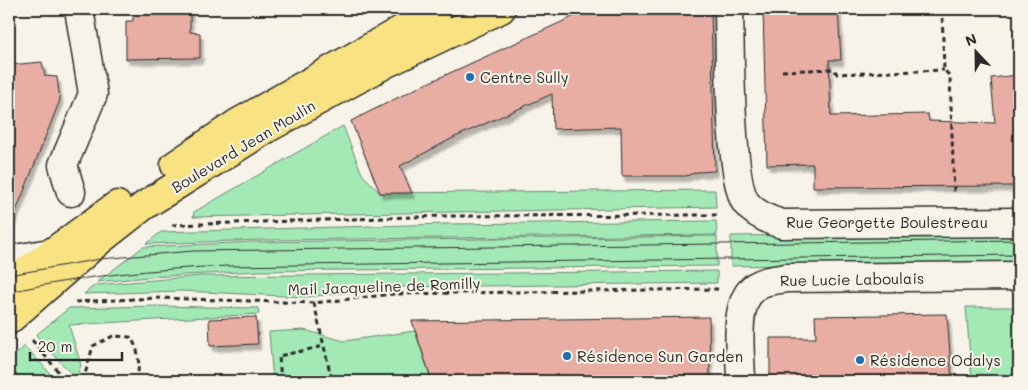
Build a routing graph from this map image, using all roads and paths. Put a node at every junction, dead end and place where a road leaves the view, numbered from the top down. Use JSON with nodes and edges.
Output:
{"nodes":[{"id":1,"x":79,"y":9,"type":"edge"},
{"id":2,"x":438,"y":9,"type":"edge"},
{"id":3,"x":501,"y":9,"type":"edge"},
{"id":4,"x":729,"y":9,"type":"edge"},
{"id":5,"x":942,"y":9,"type":"edge"},
{"id":6,"x":944,"y":70,"type":"junction"},
{"id":7,"x":782,"y":71,"type":"dead end"},
{"id":8,"x":71,"y":192,"type":"dead end"},
{"id":9,"x":954,"y":193,"type":"dead end"},
{"id":10,"x":723,"y":215,"type":"dead end"},
{"id":11,"x":1019,"y":222,"type":"edge"},
{"id":12,"x":167,"y":225,"type":"dead end"},
{"id":13,"x":50,"y":253,"type":"junction"},
{"id":14,"x":9,"y":260,"type":"edge"},
{"id":15,"x":1019,"y":276,"type":"edge"},
{"id":16,"x":9,"y":286,"type":"edge"},
{"id":17,"x":725,"y":289,"type":"dead end"},
{"id":18,"x":70,"y":303,"type":"dead end"},
{"id":19,"x":314,"y":303,"type":"junction"},
{"id":20,"x":19,"y":328,"type":"edge"},
{"id":21,"x":324,"y":346,"type":"junction"},
{"id":22,"x":66,"y":381,"type":"edge"},
{"id":23,"x":83,"y":381,"type":"edge"},
{"id":24,"x":137,"y":381,"type":"edge"},
{"id":25,"x":281,"y":381,"type":"edge"},
{"id":26,"x":332,"y":381,"type":"edge"},
{"id":27,"x":741,"y":381,"type":"edge"}],
"edges":[{"from":1,"to":8,"type":"street"},
{"from":2,"to":13,"type":"main road","name":"Boulevard Jean Moulin"},
{"from":3,"to":20,"type":"main road","name":"Boulevard Jean Moulin"},
{"from":4,"to":11,"type":"street","name":"Rue Georgette Boulestreau"},
{"from":5,"to":6,"type":"path"},
{"from":6,"to":7,"type":"path"},
{"from":6,"to":9,"type":"path"},
{"from":10,"to":12,"type":"path"},
{"from":13,"to":14,"type":"street"},
{"from":13,"to":16,"type":"main road","name":"Boulevard Jean Moulin"},
{"from":15,"to":27,"type":"street","name":"Rue Lucie Laboulais"},
{"from":17,"to":19,"type":"path","name":"Mail Jacqueline de Romilly"},
{"from":18,"to":19,"type":"path","name":"Mail Jacqueline de Romilly"},
{"from":19,"to":21,"type":"path"},
{"from":20,"to":22,"type":"path"},
{"from":21,"to":25,"type":"path"},
{"from":21,"to":26,"type":"path"},
{"from":23,"to":24,"type":"path"}]}
